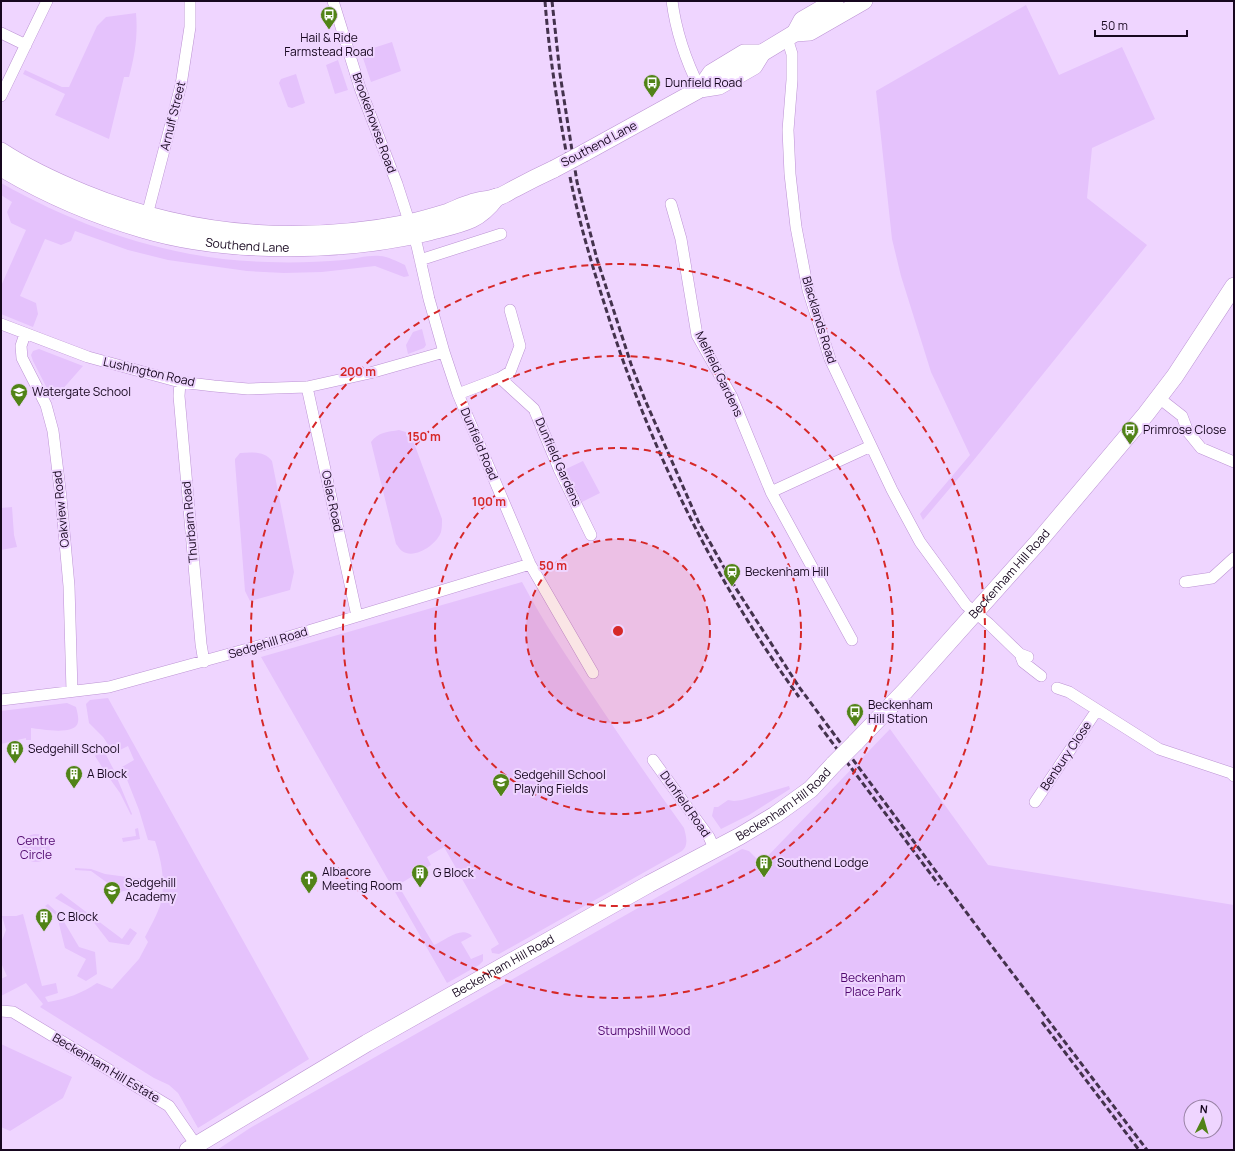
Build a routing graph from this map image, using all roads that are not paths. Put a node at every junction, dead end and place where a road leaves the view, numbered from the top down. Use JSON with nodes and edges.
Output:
{"nodes":[{"id":1,"x":47,"y":1,"type":"edge"},
{"id":2,"x":190,"y":1,"type":"edge"},
{"id":3,"x":333,"y":1,"type":"edge"},
{"id":4,"x":672,"y":1,"type":"edge"},
{"id":5,"x":835,"y":1,"type":"edge"},
{"id":6,"x":864,"y":1,"type":"edge"},
{"id":7,"x":1,"y":33,"type":"edge"},
{"id":8,"x":791,"y":36,"type":"junction"},
{"id":9,"x":26,"y":45,"type":"junction"},
{"id":10,"x":700,"y":89,"type":"junction"},
{"id":11,"x":1,"y":96,"type":"edge"},
{"id":12,"x":1,"y":151,"type":"edge"},
{"id":13,"x":1,"y":168,"type":"edge"},
{"id":14,"x":671,"y":204,"type":"dead end"},
{"id":15,"x":145,"y":222,"type":"junction"},
{"id":16,"x":411,"y":229,"type":"junction"},
{"id":17,"x":500,"y":234,"type":"dead end"},
{"id":18,"x":420,"y":260,"type":"junction"},
{"id":19,"x":1234,"y":286,"type":"edge"},
{"id":20,"x":510,"y":310,"type":"dead end"},
{"id":21,"x":1,"y":324,"type":"edge"},
{"id":22,"x":25,"y":334,"type":"junction"},
{"id":23,"x":444,"y":352,"type":"junction"},
{"id":24,"x":500,"y":378,"type":"junction"},
{"id":25,"x":180,"y":382,"type":"junction"},
{"id":26,"x":307,"y":387,"type":"junction"},
{"id":27,"x":458,"y":394,"type":"junction"},
{"id":28,"x":1159,"y":398,"type":"junction"},
{"id":29,"x":871,"y":446,"type":"junction"},
{"id":30,"x":1234,"y":462,"type":"edge"},
{"id":31,"x":771,"y":492,"type":"junction"},
{"id":32,"x":591,"y":535,"type":"dead end"},
{"id":33,"x":1234,"y":558,"type":"edge"},
{"id":34,"x":530,"y":564,"type":"junction"},
{"id":35,"x":1185,"y":582,"type":"dead end"},
{"id":36,"x":975,"y":612,"type":"junction"},
{"id":37,"x":357,"y":616,"type":"junction"},
{"id":38,"x":852,"y":640,"type":"dead end"},
{"id":39,"x":204,"y":662,"type":"junction"},
{"id":40,"x":593,"y":673,"type":"dead end"},
{"id":41,"x":1041,"y":676,"type":"dead end"},
{"id":42,"x":1059,"y":685,"type":"dead end"},
{"id":43,"x":72,"y":690,"type":"junction"},
{"id":44,"x":1,"y":700,"type":"edge"},
{"id":45,"x":1097,"y":710,"type":"junction"},
{"id":46,"x":653,"y":760,"type":"dead end"},
{"id":47,"x":1233,"y":774,"type":"edge"},
{"id":48,"x":1035,"y":802,"type":"dead end"},
{"id":49,"x":715,"y":850,"type":"junction"},
{"id":50,"x":1,"y":1011,"type":"edge"},
{"id":51,"x":192,"y":1147,"type":"edge"}],
"edges":[{"from":1,"to":9,"type":"street"},
{"from":2,"to":15,"type":"street","name":"Arnulf Street"},
{"from":3,"to":16,"type":"street","name":"Brookehowse Road"},
{"from":4,"to":10,"type":"street"},
{"from":5,"to":8,"type":"main road","name":"Southend Lane"},
{"from":6,"to":8,"type":"main road","name":"Southend Lane"},
{"from":7,"to":9,"type":"street"},
{"from":8,"to":10,"type":"main road","name":"Southend Lane"},
{"from":8,"to":29,"type":"street","name":"Blacklands Road"},
{"from":9,"to":11,"type":"street"},
{"from":10,"to":16,"type":"main road","name":"Southend Lane","bridge":true},
{"from":12,"to":15,"type":"main road","name":"Southend Lane"},
{"from":13,"to":15,"type":"main road","name":"Southend Lane"},
{"from":14,"to":31,"type":"street","name":"Melfield Gardens"},
{"from":15,"to":16,"type":"main road","name":"Southend Lane"},
{"from":16,"to":18,"type":"street","name":"Dunfield Road"},
{"from":17,"to":18,"type":"street"},
{"from":18,"to":23,"type":"street","name":"Dunfield Road"},
{"from":19,"to":28,"type":"main road","name":"Beckenham Hill Road"},
{"from":20,"to":24,"type":"street"},
{"from":21,"to":22,"type":"street","name":"Lushington Road"},
{"from":22,"to":25,"type":"street","name":"Lushington Road"},
{"from":22,"to":43,"type":"street","name":"Oakview Road"},
{"from":23,"to":26,"type":"street","name":"Lushington Road"},
{"from":23,"to":27,"type":"street","name":"Dunfield Road"},
{"from":24,"to":27,"type":"street"},
{"from":24,"to":32,"type":"street","name":"Dunfield Gardens"},
{"from":25,"to":26,"type":"street","name":"Lushington Road"},
{"from":25,"to":39,"type":"street","name":"Thurbarn Road"},
{"from":26,"to":37,"type":"street","name":"Oslac Road"},
{"from":27,"to":34,"type":"street","name":"Dunfield Road"},
{"from":28,"to":30,"type":"street"},
{"from":28,"to":36,"type":"main road","name":"Beckenham Hill Road"},
{"from":29,"to":31,"type":"street"},
{"from":29,"to":36,"type":"street","name":"Blacklands Road"},
{"from":31,"to":38,"type":"street","name":"Melfield Gardens"},
{"from":33,"to":35,"type":"street"},
{"from":34,"to":37,"type":"street","name":"Sedgehill Road"},
{"from":34,"to":40,"type":"street","name":"Dunfield Road"},
{"from":36,"to":41,"type":"street","name":"Blacklands Road"},
{"from":36,"to":49,"type":"main road","name":"Beckenham Hill Road","bridge":true},
{"from":37,"to":39,"type":"street","name":"Sedgehill Road"},
{"from":39,"to":43,"type":"street","name":"Sedgehill Road"},
{"from":42,"to":45,"type":"street"},
{"from":43,"to":44,"type":"street","name":"Sedgehill Road"},
{"from":45,"to":47,"type":"street"},
{"from":45,"to":48,"type":"street","name":"Benbury Close"},
{"from":46,"to":49,"type":"street","name":"Dunfield Road"},
{"from":49,"to":51,"type":"main road","name":"Beckenham Hill Road"},
{"from":50,"to":51,"type":"street","name":"Beckenham Hill Estate"}]}
